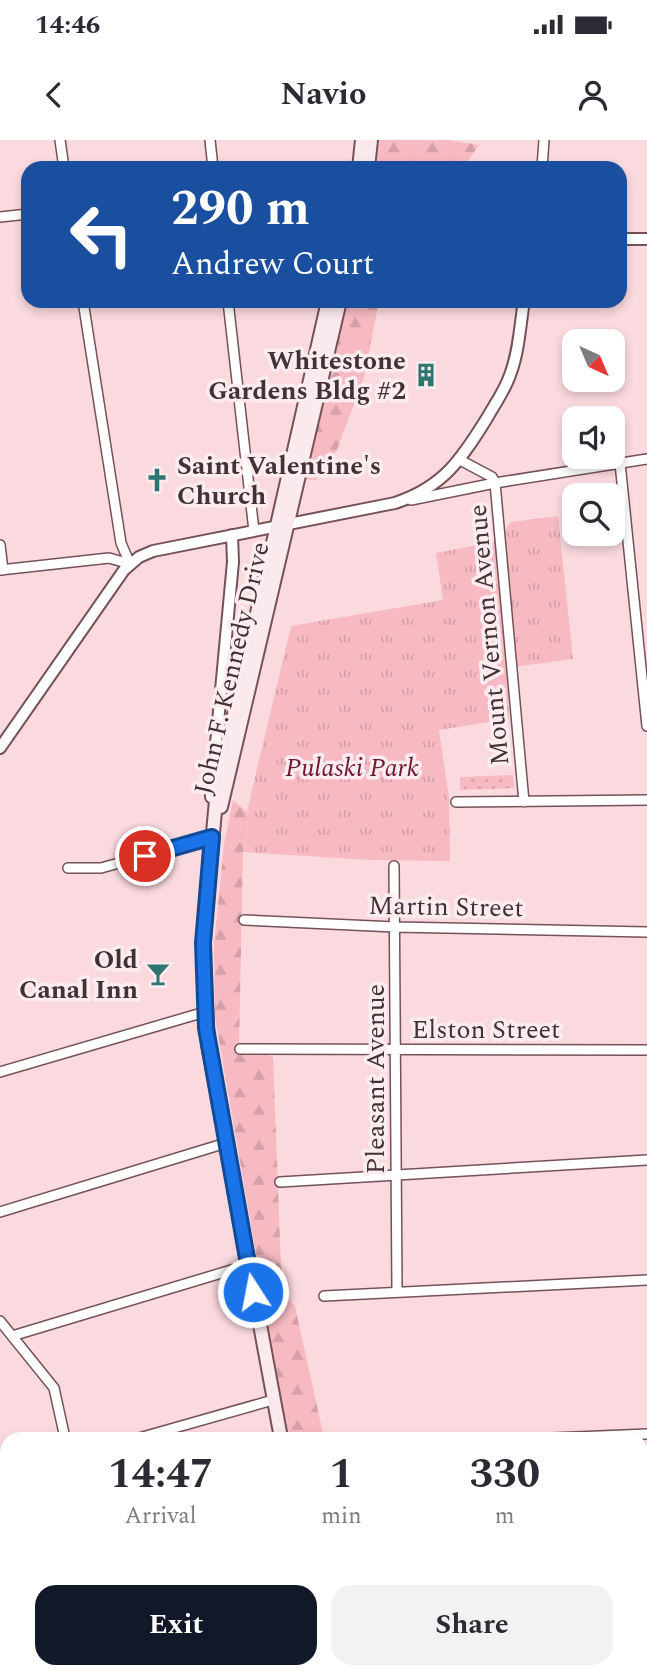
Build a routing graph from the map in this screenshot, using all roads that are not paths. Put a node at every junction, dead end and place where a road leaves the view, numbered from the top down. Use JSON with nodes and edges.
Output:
{"nodes":[{"id":1,"x":60,"y":140,"type":"edge"},
{"id":2,"x":210,"y":140,"type":"edge"},
{"id":3,"x":362,"y":140,"type":"edge"},
{"id":4,"x":371,"y":140,"type":"edge"},
{"id":5,"x":544,"y":140,"type":"edge"},
{"id":6,"x":63,"y":161,"type":"edge"},
{"id":7,"x":212,"y":161,"type":"edge"},
{"id":8,"x":360,"y":161,"type":"edge"},
{"id":9,"x":369,"y":161,"type":"edge"},
{"id":10,"x":542,"y":161,"type":"edge"},
{"id":11,"x":21,"y":215,"type":"edge"},
{"id":12,"x":0,"y":218,"type":"edge"},
{"id":13,"x":627,"y":239,"type":"edge"},
{"id":14,"x":647,"y":239,"type":"edge"},
{"id":15,"x":84,"y":308,"type":"edge"},
{"id":16,"x":229,"y":308,"type":"edge"},
{"id":17,"x":327,"y":308,"type":"edge"},
{"id":18,"x":338,"y":308,"type":"edge"},
{"id":19,"x":523,"y":308,"type":"edge"},
{"id":20,"x":647,"y":459,"type":"edge"},
{"id":21,"x":460,"y":460,"type":"junction"},
{"id":22,"x":625,"y":462,"type":"edge"},
{"id":23,"x":582,"y":469,"type":"edge"},
{"id":24,"x":621,"y":469,"type":"edge"},
{"id":25,"x":495,"y":483,"type":"junction"},
{"id":26,"x":395,"y":503,"type":"junction"},
{"id":27,"x":282,"y":525,"type":"junction"},
{"id":28,"x":254,"y":531,"type":"junction"},
{"id":29,"x":232,"y":535,"type":"junction"},
{"id":30,"x":0,"y":545,"type":"edge"},
{"id":31,"x":130,"y":564,"type":"junction"},
{"id":32,"x":2,"y":570,"type":"edge"},
{"id":33,"x":647,"y":726,"type":"edge"},
{"id":34,"x":0,"y":748,"type":"edge"},
{"id":35,"x":647,"y":800,"type":"edge"},
{"id":36,"x":524,"y":802,"type":"junction"},
{"id":37,"x":456,"y":803,"type":"dead end"},
{"id":38,"x":212,"y":837,"type":"junction"},
{"id":39,"x":394,"y":866,"type":"dead end"},
{"id":40,"x":68,"y":868,"type":"dead end"},
{"id":41,"x":244,"y":920,"type":"dead end"},
{"id":42,"x":395,"y":927,"type":"junction"},
{"id":43,"x":647,"y":932,"type":"edge"},
{"id":44,"x":205,"y":1012,"type":"junction"},
{"id":45,"x":240,"y":1049,"type":"dead end"},
{"id":46,"x":647,"y":1050,"type":"edge"},
{"id":47,"x":396,"y":1051,"type":"junction"},
{"id":48,"x":0,"y":1072,"type":"edge"},
{"id":49,"x":226,"y":1143,"type":"junction"},
{"id":50,"x":647,"y":1160,"type":"edge"},
{"id":51,"x":396,"y":1176,"type":"junction"},
{"id":52,"x":280,"y":1182,"type":"dead end"},
{"id":53,"x":0,"y":1212,"type":"edge"},
{"id":54,"x":248,"y":1265,"type":"junction"},
{"id":55,"x":647,"y":1280,"type":"edge"},
{"id":56,"x":397,"y":1292,"type":"junction"},
{"id":57,"x":324,"y":1296,"type":"dead end"},
{"id":58,"x":0,"y":1321,"type":"edge"},
{"id":59,"x":12,"y":1336,"type":"junction"},
{"id":60,"x":273,"y":1400,"type":"junction"},
{"id":61,"x":64,"y":1432,"type":"edge"},
{"id":62,"x":159,"y":1432,"type":"edge"},
{"id":63,"x":280,"y":1432,"type":"edge"}],
"edges":[{"from":1,"to":6,"type":"street"},
{"from":2,"to":7,"type":"street"},
{"from":3,"to":8,"type":"main road"},
{"from":4,"to":9,"type":"main road"},
{"from":5,"to":10,"type":"street"},
{"from":11,"to":12,"type":"street"},
{"from":13,"to":14,"type":"street"},
{"from":15,"to":31,"type":"street"},
{"from":16,"to":28,"type":"street"},
{"from":17,"to":27,"type":"main road","name":"John F. Kennedy Drive"},
{"from":18,"to":27,"type":"main road","name":"John F. Kennedy Drive"},
{"from":19,"to":21,"type":"street"},
{"from":20,"to":22,"type":"street"},
{"from":21,"to":25,"type":"street"},
{"from":21,"to":26,"type":"street"},
{"from":23,"to":25,"type":"street"},
{"from":24,"to":33,"type":"street"},
{"from":25,"to":26,"type":"street","name":"Mount Vernon Avenue"},
{"from":25,"to":36,"type":"street","name":"Mount Vernon Avenue"},
{"from":26,"to":27,"type":"street"},
{"from":27,"to":28,"type":"street"},
{"from":27,"to":38,"type":"main road","name":"John F. Kennedy Drive"},
{"from":28,"to":29,"type":"street"},
{"from":29,"to":31,"type":"street"},
{"from":29,"to":38,"type":"street"},
{"from":30,"to":32,"type":"street"},
{"from":31,"to":32,"type":"street"},
{"from":31,"to":34,"type":"street"},
{"from":35,"to":36,"type":"street"},
{"from":36,"to":37,"type":"street"},
{"from":38,"to":40,"type":"street"},
{"from":38,"to":44,"type":"main road","name":"John F. Kennedy Drive"},
{"from":39,"to":42,"type":"street","name":"Pleasant Avenue"},
{"from":41,"to":42,"type":"street","name":"Martin Street"},
{"from":42,"to":43,"type":"street","name":"Martin Street"},
{"from":42,"to":47,"type":"street","name":"Pleasant Avenue"},
{"from":44,"to":48,"type":"street"},
{"from":44,"to":49,"type":"main road","name":"John F. Kennedy Drive"},
{"from":45,"to":47,"type":"street","name":"Elston Street"},
{"from":46,"to":47,"type":"street","name":"Elston Street"},
{"from":47,"to":51,"type":"street","name":"Pleasant Avenue"},
{"from":49,"to":53,"type":"street"},
{"from":49,"to":54,"type":"main road","name":"John F. Kennedy Drive"},
{"from":50,"to":51,"type":"street"},
{"from":51,"to":52,"type":"street"},
{"from":51,"to":56,"type":"street","name":"Pleasant Avenue"},
{"from":54,"to":59,"type":"street"},
{"from":54,"to":60,"type":"main road","name":"John F. Kennedy Drive"},
{"from":55,"to":56,"type":"street"},
{"from":56,"to":57,"type":"street"},
{"from":58,"to":59,"type":"street"},
{"from":59,"to":61,"type":"street"},
{"from":60,"to":62,"type":"street"},
{"from":60,"to":63,"type":"main road","name":"John F. Kennedy Drive"}]}
